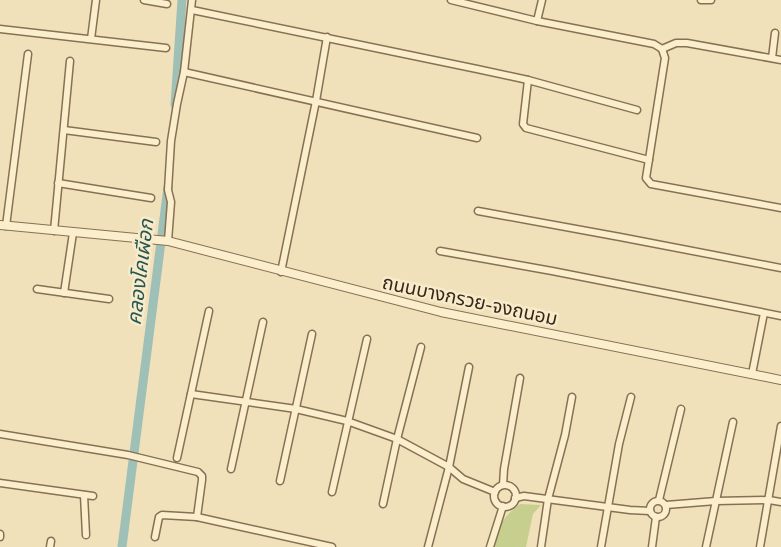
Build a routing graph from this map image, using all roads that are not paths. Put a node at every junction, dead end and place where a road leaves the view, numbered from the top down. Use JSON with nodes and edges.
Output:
{"nodes":[{"id":1,"x":96,"y":0,"type":"edge"},
{"id":2,"x":144,"y":0,"type":"edge"},
{"id":3,"x":192,"y":0,"type":"edge"},
{"id":4,"x":451,"y":0,"type":"edge"},
{"id":5,"x":542,"y":0,"type":"edge"},
{"id":6,"x":701,"y":0,"type":"edge"},
{"id":7,"x":711,"y":0,"type":"edge"},
{"id":8,"x":166,"y":4,"type":"dead end"},
{"id":9,"x":192,"y":10,"type":"junction"},
{"id":10,"x":537,"y":21,"type":"junction"},
{"id":11,"x":0,"y":29,"type":"edge"},
{"id":12,"x":775,"y":33,"type":"dead end"},
{"id":13,"x":327,"y":37,"type":"junction"},
{"id":14,"x":91,"y":39,"type":"junction"},
{"id":15,"x":166,"y":48,"type":"dead end"},
{"id":16,"x":662,"y":49,"type":"junction"},
{"id":17,"x":28,"y":54,"type":"dead end"},
{"id":18,"x":772,"y":58,"type":"junction"},
{"id":19,"x":70,"y":60,"type":"dead end"},
{"id":20,"x":781,"y":60,"type":"edge"},
{"id":21,"x":184,"y":72,"type":"junction"},
{"id":22,"x":528,"y":80,"type":"junction"},
{"id":23,"x":316,"y":102,"type":"junction"},
{"id":24,"x":637,"y":110,"type":"dead end"},
{"id":25,"x":64,"y":130,"type":"junction"},
{"id":26,"x":477,"y":138,"type":"dead end"},
{"id":27,"x":156,"y":142,"type":"dead end"},
{"id":28,"x":648,"y":160,"type":"junction"},
{"id":29,"x":58,"y":183,"type":"junction"},
{"id":30,"x":151,"y":198,"type":"dead end"},
{"id":31,"x":781,"y":208,"type":"edge"},
{"id":32,"x":478,"y":211,"type":"dead end"},
{"id":33,"x":3,"y":225,"type":"edge"},
{"id":34,"x":54,"y":231,"type":"junction"},
{"id":35,"x":73,"y":233,"type":"junction"},
{"id":36,"x":166,"y":241,"type":"junction"},
{"id":37,"x":440,"y":251,"type":"dead end"},
{"id":38,"x":781,"y":268,"type":"edge"},
{"id":39,"x":281,"y":272,"type":"junction"},
{"id":40,"x":37,"y":289,"type":"dead end"},
{"id":41,"x":64,"y":294,"type":"junction"},
{"id":42,"x":109,"y":299,"type":"dead end"},
{"id":43,"x":209,"y":311,"type":"dead end"},
{"id":44,"x":764,"y":313,"type":"junction"},
{"id":45,"x":781,"y":316,"type":"edge"},
{"id":46,"x":263,"y":322,"type":"dead end"},
{"id":47,"x":312,"y":334,"type":"dead end"},
{"id":48,"x":367,"y":339,"type":"dead end"},
{"id":49,"x":421,"y":347,"type":"dead end"},
{"id":50,"x":469,"y":367,"type":"dead end"},
{"id":51,"x":752,"y":374,"type":"junction"},
{"id":52,"x":520,"y":378,"type":"dead end"},
{"id":53,"x":781,"y":380,"type":"edge"},
{"id":54,"x":191,"y":394,"type":"junction"},
{"id":55,"x":572,"y":397,"type":"dead end"},
{"id":56,"x":631,"y":397,"type":"dead end"},
{"id":57,"x":246,"y":402,"type":"junction"},
{"id":58,"x":296,"y":409,"type":"junction"},
{"id":59,"x":681,"y":409,"type":"dead end"},
{"id":60,"x":347,"y":421,"type":"junction"},
{"id":61,"x":733,"y":422,"type":"dead end"},
{"id":62,"x":781,"y":426,"type":"edge"},
{"id":63,"x":0,"y":434,"type":"edge"},
{"id":64,"x":397,"y":439,"type":"junction"},
{"id":65,"x":177,"y":458,"type":"dead end"},
{"id":66,"x":449,"y":466,"type":"junction"},
{"id":67,"x":231,"y":470,"type":"dead end"},
{"id":68,"x":280,"y":481,"type":"dead end"},
{"id":69,"x":0,"y":483,"type":"edge"},
{"id":70,"x":503,"y":485,"type":"junction"},
{"id":71,"x":332,"y":492,"type":"dead end"},
{"id":72,"x":495,"y":492,"type":"junction"},
{"id":73,"x":84,"y":495,"type":"junction"},
{"id":74,"x":93,"y":496,"type":"dead end"},
{"id":75,"x":515,"y":498,"type":"junction"},
{"id":76,"x":548,"y":499,"type":"junction"},
{"id":77,"x":659,"y":500,"type":"junction"},
{"id":78,"x":769,"y":500,"type":"junction"},
{"id":79,"x":716,"y":501,"type":"junction"},
{"id":80,"x":781,"y":502,"type":"edge"},
{"id":81,"x":383,"y":504,"type":"dead end"},
{"id":82,"x":666,"y":505,"type":"junction"},
{"id":83,"x":503,"y":506,"type":"junction"},
{"id":84,"x":608,"y":507,"type":"junction"},
{"id":85,"x":650,"y":511,"type":"junction"},
{"id":86,"x":197,"y":517,"type":"junction"},
{"id":87,"x":656,"y":517,"type":"junction"},
{"id":88,"x":86,"y":535,"type":"dead end"},
{"id":89,"x":156,"y":538,"type":"dead end"},
{"id":90,"x":332,"y":547,"type":"edge"},
{"id":91,"x":428,"y":547,"type":"edge"},
{"id":92,"x":490,"y":547,"type":"edge"},
{"id":93,"x":541,"y":547,"type":"edge"},
{"id":94,"x":600,"y":547,"type":"edge"},
{"id":95,"x":652,"y":547,"type":"edge"},
{"id":96,"x":706,"y":547,"type":"edge"},
{"id":97,"x":760,"y":547,"type":"edge"}],
"edges":[{"from":1,"to":14,"type":"street"},
{"from":2,"to":8,"type":"street"},
{"from":3,"to":9,"type":"street"},
{"from":4,"to":10,"type":"street"},
{"from":5,"to":10,"type":"street"},
{"from":6,"to":7,"type":"street"},
{"from":9,"to":13,"type":"street"},
{"from":9,"to":21,"type":"street"},
{"from":10,"to":16,"type":"street"},
{"from":11,"to":14,"type":"street"},
{"from":12,"to":18,"type":"street"},
{"from":13,"to":22,"type":"street"},
{"from":13,"to":23,"type":"street"},
{"from":14,"to":15,"type":"street"},
{"from":16,"to":18,"type":"street"},
{"from":16,"to":28,"type":"street"},
{"from":17,"to":33,"type":"street"},
{"from":18,"to":20,"type":"street"},
{"from":19,"to":25,"type":"street"},
{"from":21,"to":23,"type":"street"},
{"from":21,"to":36,"type":"street"},
{"from":22,"to":24,"type":"street"},
{"from":22,"to":28,"type":"street"},
{"from":23,"to":26,"type":"street"},
{"from":23,"to":39,"type":"street"},
{"from":25,"to":27,"type":"street"},
{"from":25,"to":29,"type":"street"},
{"from":28,"to":31,"type":"street"},
{"from":29,"to":30,"type":"street"},
{"from":29,"to":34,"type":"street"},
{"from":32,"to":38,"type":"street"},
{"from":33,"to":34,"type":"street","name":"ถนนบางกรวย-จงถนอม"},
{"from":34,"to":35,"type":"street","name":"ถนนบางกรวย-จงถนอม"},
{"from":35,"to":36,"type":"street","name":"ถนนบางกรวย-จงถนอม"},
{"from":35,"to":41,"type":"street"},
{"from":36,"to":39,"type":"street","name":"ถนนบางกรวย-จงถนอม"},
{"from":37,"to":44,"type":"street"},
{"from":39,"to":51,"type":"street","name":"ถนนบางกรวย-จงถนอม"},
{"from":40,"to":41,"type":"street"},
{"from":41,"to":42,"type":"street"},
{"from":43,"to":54,"type":"street"},
{"from":44,"to":45,"type":"street"},
{"from":44,"to":51,"type":"street"},
{"from":46,"to":57,"type":"street"},
{"from":47,"to":58,"type":"street"},
{"from":48,"to":60,"type":"street"},
{"from":49,"to":64,"type":"street"},
{"from":50,"to":66,"type":"street"},
{"from":51,"to":53,"type":"street","name":"ถนนบางกรวย-จงถนอม"},
{"from":52,"to":70,"type":"street"},
{"from":54,"to":57,"type":"street"},
{"from":54,"to":65,"type":"street"},
{"from":55,"to":76,"type":"street"},
{"from":56,"to":84,"type":"street"},
{"from":57,"to":58,"type":"street"},
{"from":57,"to":67,"type":"street"},
{"from":58,"to":60,"type":"street"},
{"from":58,"to":68,"type":"street"},
{"from":59,"to":77,"type":"street"},
{"from":60,"to":64,"type":"street"},
{"from":60,"to":71,"type":"street"},
{"from":61,"to":79,"type":"street"},
{"from":62,"to":78,"type":"street"},
{"from":63,"to":86,"type":"street"},
{"from":64,"to":66,"type":"street"},
{"from":64,"to":81,"type":"street"},
{"from":66,"to":72,"type":"street"},
{"from":66,"to":91,"type":"street"},
{"from":69,"to":73,"type":"street"},
{"from":70,"to":72,"type":"street"},
{"from":70,"to":75,"type":"street"},
{"from":72,"to":83,"type":"street"},
{"from":73,"to":74,"type":"street"},
{"from":73,"to":88,"type":"street"},
{"from":75,"to":76,"type":"street"},
{"from":75,"to":83,"type":"street"},
{"from":76,"to":84,"type":"street"},
{"from":76,"to":93,"type":"street"},
{"from":77,"to":82,"type":"street"},
{"from":77,"to":85,"type":"street"},
{"from":78,"to":79,"type":"street"},
{"from":78,"to":80,"type":"street"},
{"from":78,"to":97,"type":"street"},
{"from":79,"to":82,"type":"street"},
{"from":79,"to":96,"type":"street"},
{"from":82,"to":87,"type":"street"},
{"from":83,"to":92,"type":"street"},
{"from":84,"to":85,"type":"street"},
{"from":84,"to":94,"type":"street"},
{"from":85,"to":87,"type":"street"},
{"from":86,"to":89,"type":"street"},
{"from":86,"to":90,"type":"street"},
{"from":87,"to":95,"type":"street"}]}
